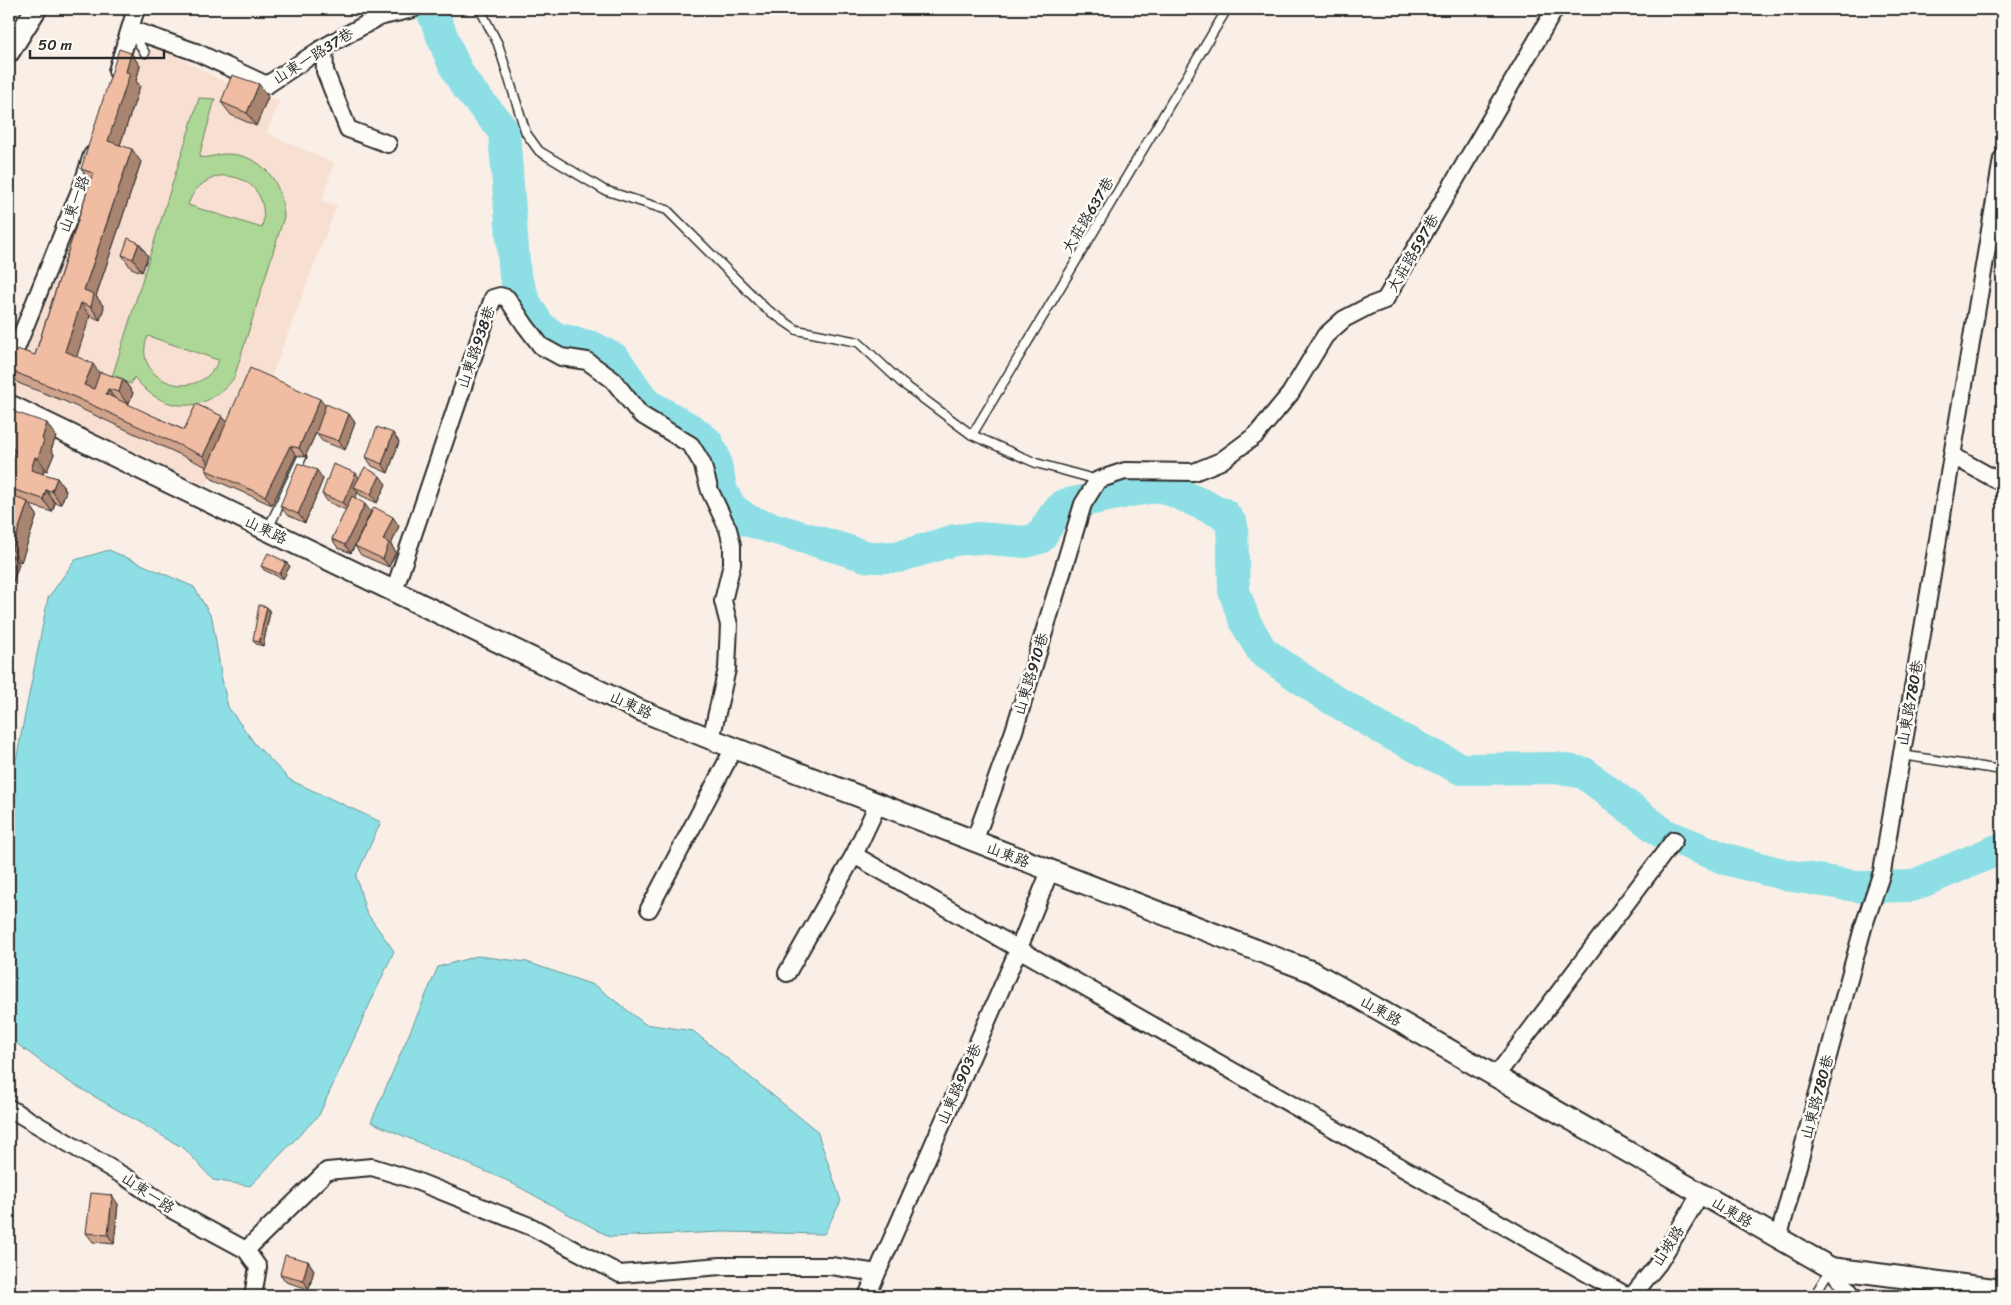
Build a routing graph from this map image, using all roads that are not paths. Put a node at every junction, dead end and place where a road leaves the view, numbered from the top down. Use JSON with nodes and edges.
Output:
{"nodes":[{"id":1,"x":36,"y":9,"type":"edge"},
{"id":2,"x":136,"y":9,"type":"edge"},
{"id":3,"x":413,"y":9,"type":"edge"},
{"id":4,"x":480,"y":9,"type":"edge"},
{"id":5,"x":1227,"y":9,"type":"edge"},
{"id":6,"x":1555,"y":9,"type":"edge"},
{"id":7,"x":130,"y":29,"type":"junction"},
{"id":8,"x":324,"y":48,"type":"junction"},
{"id":9,"x":9,"y":52,"type":"edge"},
{"id":10,"x":145,"y":53,"type":"dead end"},
{"id":11,"x":113,"y":83,"type":"edge"},
{"id":12,"x":97,"y":138,"type":"edge"},
{"id":13,"x":388,"y":144,"type":"dead end"},
{"id":14,"x":2002,"y":159,"type":"edge"},
{"id":15,"x":9,"y":366,"type":"edge"},
{"id":16,"x":9,"y":405,"type":"edge"},
{"id":17,"x":972,"y":435,"type":"junction"},
{"id":18,"x":1953,"y":456,"type":"junction"},
{"id":19,"x":302,"y":457,"type":"dead end"},
{"id":20,"x":2002,"y":483,"type":"edge"},
{"id":21,"x":1090,"y":493,"type":"junction"},
{"id":22,"x":268,"y":531,"type":"junction"},
{"id":23,"x":394,"y":591,"type":"junction"},
{"id":24,"x":711,"y":739,"type":"junction"},
{"id":25,"x":734,"y":748,"type":"junction"},
{"id":26,"x":1901,"y":755,"type":"junction"},
{"id":27,"x":2002,"y":770,"type":"edge"},
{"id":28,"x":878,"y":804,"type":"junction"},
{"id":29,"x":1674,"y":840,"type":"dead end"},
{"id":30,"x":974,"y":842,"type":"junction"},
{"id":31,"x":854,"y":855,"type":"junction"},
{"id":32,"x":1050,"y":871,"type":"junction"},
{"id":33,"x":650,"y":909,"type":"dead end"},
{"id":34,"x":1019,"y":948,"type":"junction"},
{"id":35,"x":787,"y":973,"type":"dead end"},
{"id":36,"x":1495,"y":1077,"type":"junction"},
{"id":37,"x":9,"y":1108,"type":"edge"},
{"id":38,"x":1702,"y":1193,"type":"junction"},
{"id":39,"x":1778,"y":1239,"type":"junction"},
{"id":40,"x":246,"y":1250,"type":"junction"},
{"id":41,"x":1831,"y":1268,"type":"junction"},
{"id":42,"x":877,"y":1273,"type":"junction"},
{"id":43,"x":2002,"y":1290,"type":"edge"},
{"id":44,"x":254,"y":1296,"type":"edge"},
{"id":45,"x":867,"y":1296,"type":"edge"},
{"id":46,"x":1627,"y":1296,"type":"edge"},
{"id":47,"x":1632,"y":1296,"type":"edge"},
{"id":48,"x":1814,"y":1296,"type":"edge"},
{"id":49,"x":1853,"y":1296,"type":"edge"}],
"edges":[{"from":1,"to":9,"type":"street"},
{"from":2,"to":7,"type":"street"},
{"from":3,"to":8,"type":"street","name":"山東一路37巷"},
{"from":4,"to":17,"type":"lane"},
{"from":5,"to":17,"type":"lane","name":"大莊路637巷"},
{"from":6,"to":21,"type":"street","name":"大莊路597巷"},
{"from":7,"to":8,"type":"street","name":"山東一路37巷"},
{"from":7,"to":10,"type":"lane"},
{"from":7,"to":11,"type":"street"},
{"from":8,"to":13,"type":"street"},
{"from":12,"to":15,"type":"street","name":"山東一路"},
{"from":14,"to":18,"type":"street","name":"山東路780巷"},
{"from":16,"to":22,"type":"street","name":"山東路"},
{"from":17,"to":21,"type":"lane"},
{"from":18,"to":20,"type":"street"},
{"from":18,"to":26,"type":"street","name":"山東路780巷"},
{"from":19,"to":22,"type":"lane"},
{"from":21,"to":30,"type":"street","name":"山東路910巷"},
{"from":22,"to":23,"type":"street","name":"山東路"},
{"from":23,"to":24,"type":"street","name":"山東路"},
{"from":23,"to":24,"type":"street","name":"山東路938巷"},
{"from":24,"to":25,"type":"street","name":"山東路"},
{"from":25,"to":28,"type":"street","name":"山東路"},
{"from":25,"to":33,"type":"street"},
{"from":26,"to":27,"type":"lane"},
{"from":26,"to":39,"type":"street","name":"山東路780巷"},
{"from":28,"to":30,"type":"street","name":"山東路"},
{"from":28,"to":31,"type":"street"},
{"from":29,"to":36,"type":"street"},
{"from":30,"to":32,"type":"street","name":"山東路"},
{"from":31,"to":34,"type":"street"},
{"from":31,"to":35,"type":"street"},
{"from":32,"to":34,"type":"street","name":"山東路903巷"},
{"from":32,"to":36,"type":"street","name":"山東路"},
{"from":34,"to":42,"type":"street","name":"山東路903巷"},
{"from":34,"to":46,"type":"street"},
{"from":36,"to":38,"type":"street","name":"山東路"},
{"from":37,"to":40,"type":"street","name":"山東一路"},
{"from":38,"to":39,"type":"street","name":"山東路"},
{"from":38,"to":47,"type":"street","name":"山坡路"},
{"from":39,"to":41,"type":"street","name":"山東路"},
{"from":40,"to":42,"type":"street"},
{"from":40,"to":44,"type":"street"},
{"from":41,"to":43,"type":"street","name":"山東路"},
{"from":41,"to":48,"type":"lane"},
{"from":41,"to":49,"type":"street"},
{"from":42,"to":45,"type":"street","name":"山東路903巷"}]}
